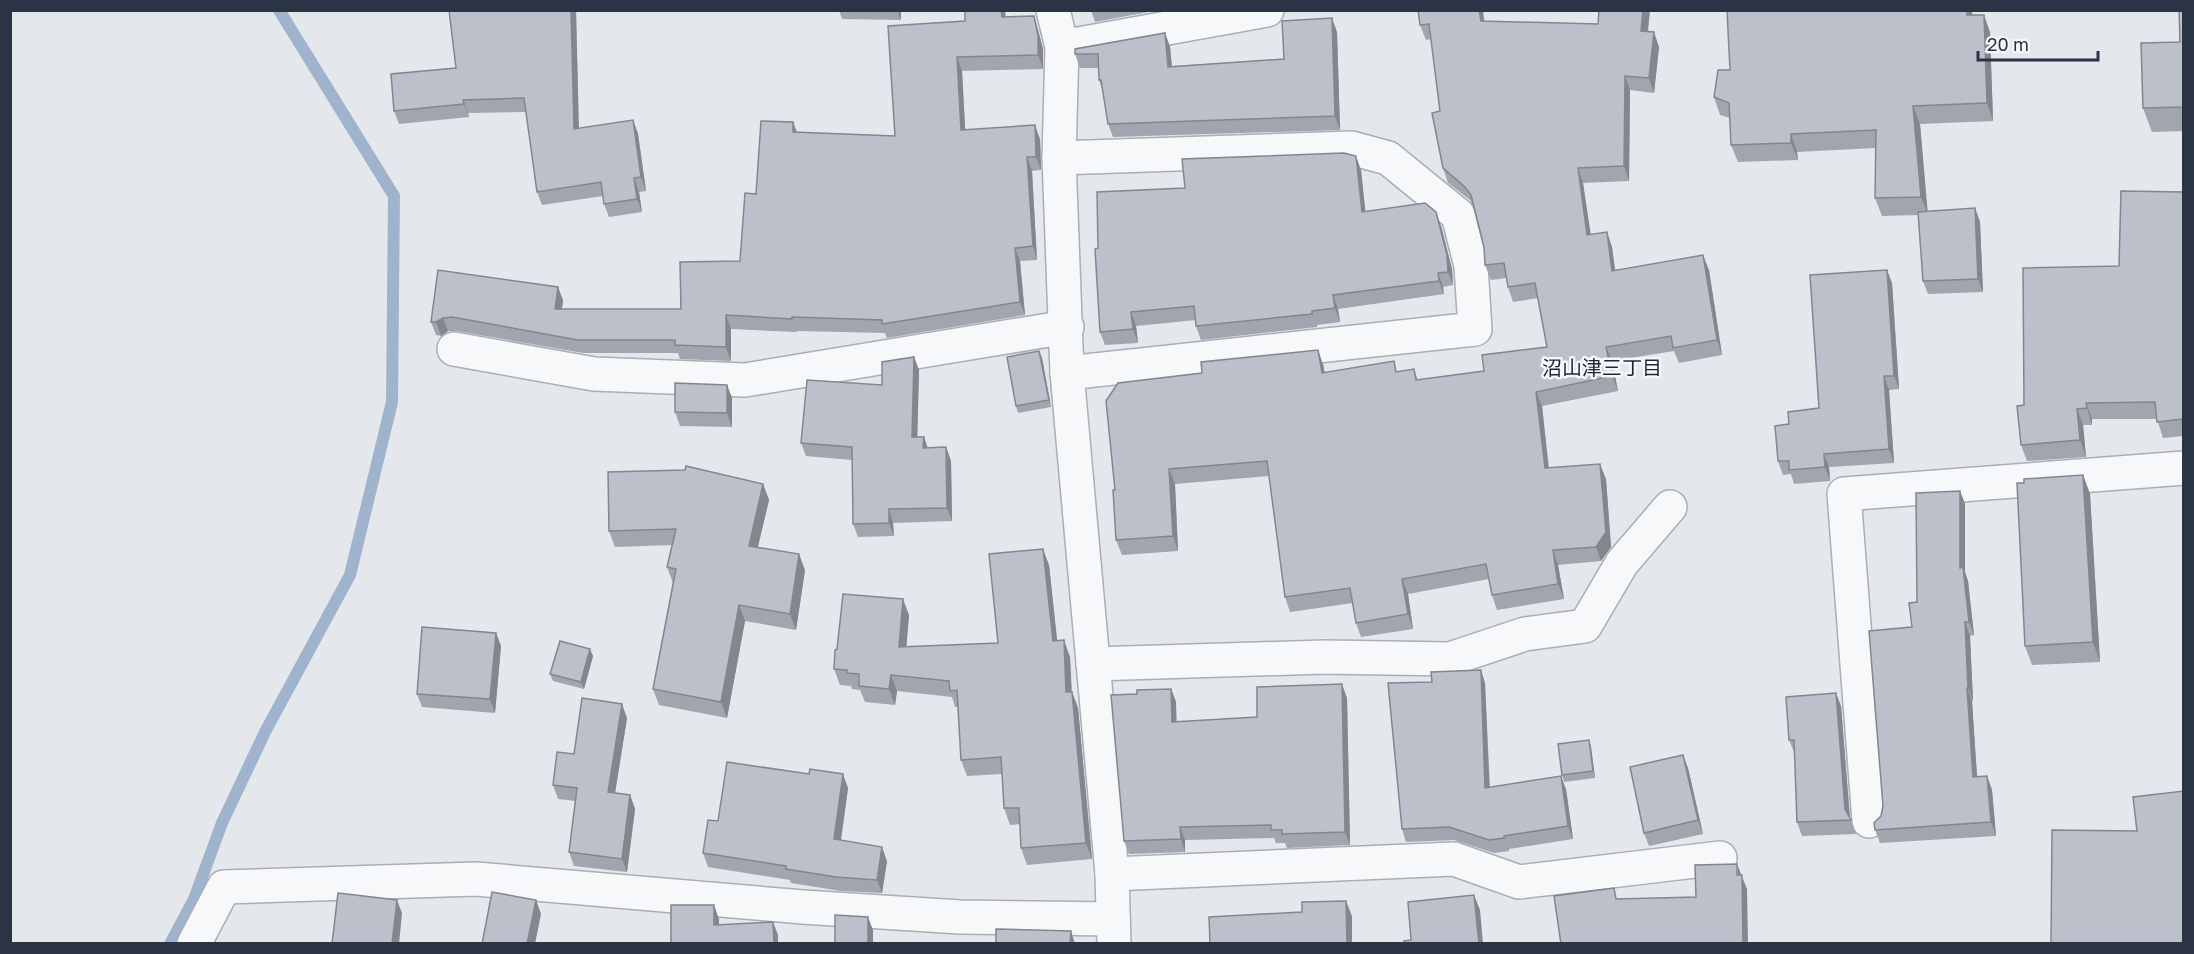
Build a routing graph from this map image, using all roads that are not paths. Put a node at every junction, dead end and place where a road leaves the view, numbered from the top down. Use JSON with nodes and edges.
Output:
{"nodes":[{"id":1,"x":1053,"y":10,"type":"edge"},
{"id":2,"x":1267,"y":10,"type":"edge"},
{"id":3,"x":1062,"y":47,"type":"junction"},
{"id":4,"x":1059,"y":158,"type":"junction"},
{"id":5,"x":1067,"y":327,"type":"junction"},
{"id":6,"x":454,"y":349,"type":"dead end"},
{"id":7,"x":1067,"y":373,"type":"junction"},
{"id":8,"x":2184,"y":468,"type":"edge"},
{"id":9,"x":1670,"y":507,"type":"dead end"},
{"id":10,"x":1093,"y":664,"type":"junction"},
{"id":11,"x":1869,"y":821,"type":"dead end"},
{"id":12,"x":1720,"y":858,"type":"dead end"},
{"id":13,"x":1112,"y":874,"type":"junction"},
{"id":14,"x":1113,"y":932,"type":"edge"},
{"id":15,"x":194,"y":944,"type":"edge"}],
"edges":[{"from":1,"to":3,"type":"street"},
{"from":2,"to":3,"type":"street"},
{"from":3,"to":4,"type":"street"},
{"from":4,"to":5,"type":"street"},
{"from":4,"to":7,"type":"street"},
{"from":5,"to":6,"type":"street"},
{"from":5,"to":7,"type":"street"},
{"from":7,"to":10,"type":"street"},
{"from":8,"to":11,"type":"street"},
{"from":9,"to":10,"type":"street"},
{"from":10,"to":13,"type":"street"},
{"from":12,"to":13,"type":"street"},
{"from":13,"to":14,"type":"street"},
{"from":14,"to":15,"type":"street"}]}
